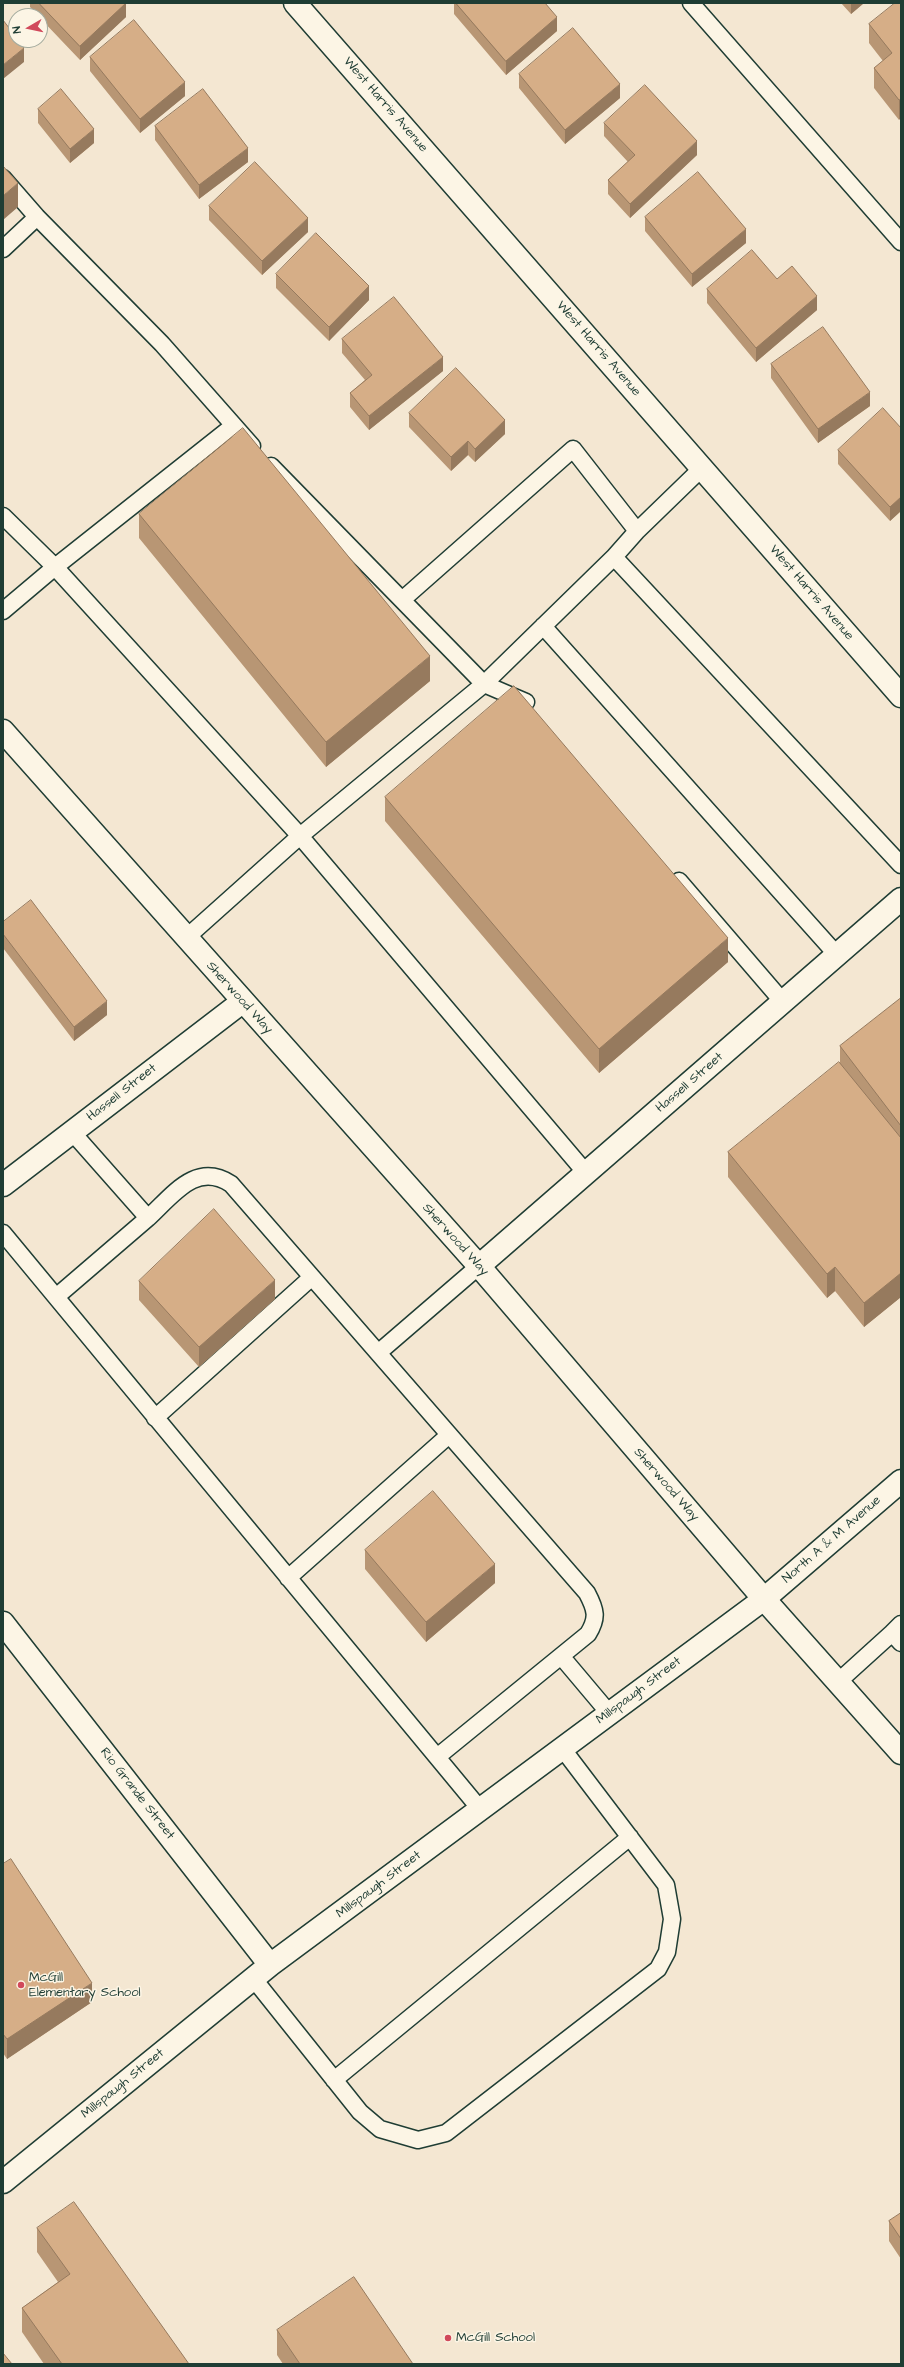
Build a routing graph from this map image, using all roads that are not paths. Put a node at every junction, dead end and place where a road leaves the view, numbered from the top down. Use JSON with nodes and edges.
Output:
{"nodes":[{"id":1,"x":295,"y":3,"type":"edge"},
{"id":2,"x":691,"y":3,"type":"edge"},
{"id":3,"x":3,"y":178,"type":"edge"},
{"id":4,"x":37,"y":217,"type":"junction"},
{"id":5,"x":901,"y":242,"type":"edge"},
{"id":6,"x":3,"y":249,"type":"edge"},
{"id":7,"x":233,"y":426,"type":"junction"},
{"id":8,"x":702,"y":468,"type":"junction"},
{"id":9,"x":3,"y":516,"type":"edge"},
{"id":10,"x":637,"y":531,"type":"junction"},
{"id":11,"x":614,"y":557,"type":"junction"},
{"id":12,"x":55,"y":567,"type":"junction"},
{"id":13,"x":402,"y":600,"type":"junction"},
{"id":14,"x":3,"y":611,"type":"edge"},
{"id":15,"x":543,"y":626,"type":"junction"},
{"id":16,"x":484,"y":684,"type":"junction"},
{"id":17,"x":901,"y":696,"type":"edge"},
{"id":18,"x":534,"y":712,"type":"edge"},
{"id":19,"x":3,"y":732,"type":"edge"},
{"id":20,"x":300,"y":836,"type":"junction"},
{"id":21,"x":901,"y":865,"type":"edge"},
{"id":22,"x":669,"y":869,"type":"edge"},
{"id":23,"x":901,"y":899,"type":"edge"},
{"id":24,"x":186,"y":938,"type":"junction"},
{"id":25,"x":837,"y":955,"type":"junction"},
{"id":26,"x":242,"y":1002,"type":"junction"},
{"id":27,"x":783,"y":1002,"type":"junction"},
{"id":28,"x":72,"y":1132,"type":"junction"},
{"id":29,"x":586,"y":1173,"type":"junction"},
{"id":30,"x":3,"y":1185,"type":"edge"},
{"id":31,"x":148,"y":1218,"type":"junction"},
{"id":32,"x":3,"y":1233,"type":"edge"},
{"id":33,"x":479,"y":1266,"type":"junction"},
{"id":34,"x":312,"y":1277,"type":"junction"},
{"id":35,"x":56,"y":1297,"type":"junction"},
{"id":36,"x":378,"y":1353,"type":"junction"},
{"id":37,"x":155,"y":1418,"type":"junction"},
{"id":38,"x":449,"y":1435,"type":"junction"},
{"id":39,"x":901,"y":1481,"type":"edge"},
{"id":40,"x":288,"y":1578,"type":"junction"},
{"id":41,"x":764,"y":1599,"type":"junction"},
{"id":42,"x":3,"y":1623,"type":"edge"},
{"id":43,"x":898,"y":1633,"type":"edge"},
{"id":44,"x":561,"y":1656,"type":"junction"},
{"id":45,"x":839,"y":1681,"type":"junction"},
{"id":46,"x":609,"y":1714,"type":"junction"},
{"id":47,"x":562,"y":1748,"type":"junction"},
{"id":48,"x":901,"y":1753,"type":"edge"},
{"id":49,"x":437,"y":1758,"type":"junction"},
{"id":50,"x":480,"y":1809,"type":"junction"},
{"id":51,"x":630,"y":1837,"type":"junction"},
{"id":52,"x":270,"y":1965,"type":"junction"},
{"id":53,"x":253,"y":1978,"type":"junction"},
{"id":54,"x":334,"y":2080,"type":"junction"},
{"id":55,"x":3,"y":2182,"type":"edge"}],
"edges":[{"from":1,"to":8,"type":"street","name":"West Harris Avenue"},
{"from":2,"to":5,"type":"lane"},
{"from":3,"to":4,"type":"lane"},
{"from":4,"to":6,"type":"lane"},
{"from":4,"to":7,"type":"lane"},
{"from":7,"to":12,"type":"lane"},
{"from":7,"to":13,"type":"lane"},
{"from":8,"to":10,"type":"lane"},
{"from":8,"to":17,"type":"street","name":"West Harris Avenue"},
{"from":9,"to":12,"type":"lane"},
{"from":10,"to":11,"type":"lane"},
{"from":10,"to":13,"type":"lane"},
{"from":11,"to":15,"type":"lane"},
{"from":11,"to":21,"type":"lane"},
{"from":12,"to":14,"type":"lane"},
{"from":12,"to":20,"type":"lane"},
{"from":13,"to":16,"type":"lane"},
{"from":15,"to":16,"type":"lane"},
{"from":15,"to":25,"type":"lane"},
{"from":16,"to":18,"type":"lane"},
{"from":16,"to":20,"type":"lane"},
{"from":19,"to":24,"type":"street","name":"Sherwood Way"},
{"from":20,"to":24,"type":"lane"},
{"from":20,"to":29,"type":"lane"},
{"from":22,"to":27,"type":"lane"},
{"from":23,"to":25,"type":"street","name":"Hassell Street"},
{"from":24,"to":26,"type":"street","name":"Sherwood Way"},
{"from":25,"to":27,"type":"street","name":"Hassell Street"},
{"from":26,"to":28,"type":"street","name":"Hassell Street"},
{"from":26,"to":33,"type":"street","name":"Sherwood Way"},
{"from":27,"to":29,"type":"street","name":"Hassell Street"},
{"from":28,"to":30,"type":"street","name":"Hassell Street"},
{"from":28,"to":31,"type":"lane"},
{"from":29,"to":33,"type":"street","name":"Hassell Street"},
{"from":31,"to":34,"type":"lane"},
{"from":31,"to":35,"type":"lane"},
{"from":32,"to":35,"type":"lane"},
{"from":33,"to":36,"type":"lane"},
{"from":33,"to":41,"type":"street","name":"Sherwood Way"},
{"from":34,"to":36,"type":"lane"},
{"from":34,"to":37,"type":"lane"},
{"from":35,"to":37,"type":"lane"},
{"from":36,"to":38,"type":"lane"},
{"from":37,"to":40,"type":"lane"},
{"from":38,"to":40,"type":"lane"},
{"from":38,"to":44,"type":"lane"},
{"from":39,"to":41,"type":"street","name":"North A & M Avenue"},
{"from":40,"to":49,"type":"lane"},
{"from":41,"to":45,"type":"street","name":"Sherwood Way"},
{"from":41,"to":46,"type":"street","name":"Millspaugh Street"},
{"from":42,"to":52,"type":"street","name":"Rio Grande Street"},
{"from":43,"to":45,"type":"lane"},
{"from":44,"to":46,"type":"lane"},
{"from":44,"to":49,"type":"lane"},
{"from":45,"to":48,"type":"street","name":"Sherwood Way"},
{"from":46,"to":47,"type":"street","name":"Millspaugh Street"},
{"from":47,"to":50,"type":"street","name":"Millspaugh Street"},
{"from":47,"to":51,"type":"lane"},
{"from":49,"to":50,"type":"lane"},
{"from":50,"to":52,"type":"street","name":"Millspaugh Street"},
{"from":51,"to":54,"type":"lane"},
{"from":51,"to":54,"type":"lane"},
{"from":52,"to":53,"type":"street","name":"Millspaugh Street"},
{"from":53,"to":54,"type":"lane"},
{"from":53,"to":55,"type":"street","name":"Millspaugh Street"}]}
